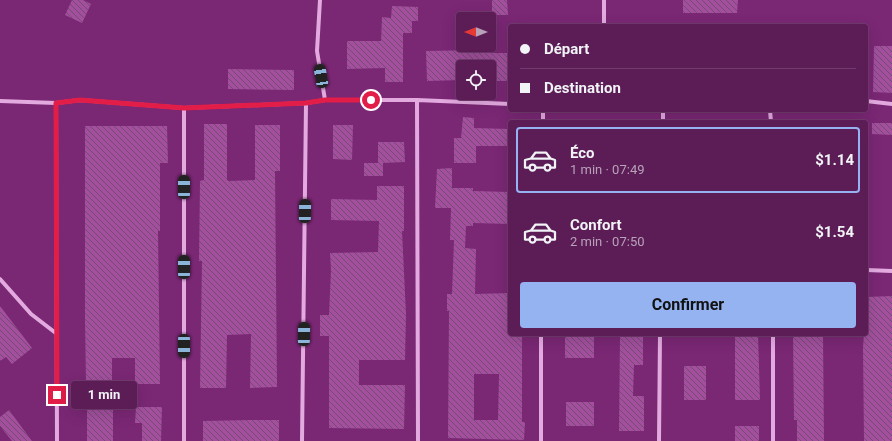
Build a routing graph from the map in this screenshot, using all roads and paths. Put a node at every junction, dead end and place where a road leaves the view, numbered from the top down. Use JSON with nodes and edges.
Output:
{"nodes":[{"id":1,"x":320,"y":0,"type":"edge"},
{"id":2,"x":604,"y":0,"type":"edge"},
{"id":3,"x":604,"y":24,"type":"edge"},
{"id":4,"x":325,"y":100,"type":"junction"},
{"id":5,"x":417,"y":100,"type":"junction"},
{"id":6,"x":0,"y":101,"type":"edge"},
{"id":7,"x":868,"y":101,"type":"edge"},
{"id":8,"x":56,"y":103,"type":"junction"},
{"id":9,"x":306,"y":103,"type":"junction"},
{"id":10,"x":508,"y":104,"type":"edge"},
{"id":11,"x":892,"y":104,"type":"edge"},
{"id":12,"x":184,"y":108,"type":"junction"},
{"id":13,"x":868,"y":270,"type":"edge"},
{"id":14,"x":892,"y":271,"type":"edge"},
{"id":15,"x":0,"y":279,"type":"edge"},
{"id":16,"x":57,"y":334,"type":"junction"},
{"id":17,"x":541,"y":336,"type":"edge"},
{"id":18,"x":660,"y":336,"type":"edge"},
{"id":19,"x":773,"y":336,"type":"edge"},
{"id":20,"x":57,"y":441,"type":"edge"},
{"id":21,"x":184,"y":441,"type":"edge"},
{"id":22,"x":302,"y":441,"type":"edge"},
{"id":23,"x":418,"y":441,"type":"edge"},
{"id":24,"x":541,"y":441,"type":"edge"},
{"id":25,"x":659,"y":441,"type":"edge"},
{"id":26,"x":773,"y":441,"type":"edge"}],
"edges":[{"from":1,"to":4,"type":"street"},
{"from":2,"to":3,"type":"street"},
{"from":4,"to":5,"type":"street"},
{"from":4,"to":9,"type":"street"},
{"from":5,"to":10,"type":"street"},
{"from":5,"to":23,"type":"street"},
{"from":6,"to":8,"type":"street"},
{"from":7,"to":11,"type":"street"},
{"from":8,"to":12,"type":"street"},
{"from":8,"to":16,"type":"street"},
{"from":9,"to":12,"type":"street"},
{"from":9,"to":22,"type":"street"},
{"from":12,"to":21,"type":"street"},
{"from":13,"to":14,"type":"street"},
{"from":15,"to":16,"type":"street"},
{"from":16,"to":20,"type":"street"},
{"from":17,"to":24,"type":"street"},
{"from":18,"to":25,"type":"street"},
{"from":19,"to":26,"type":"street"}]}
